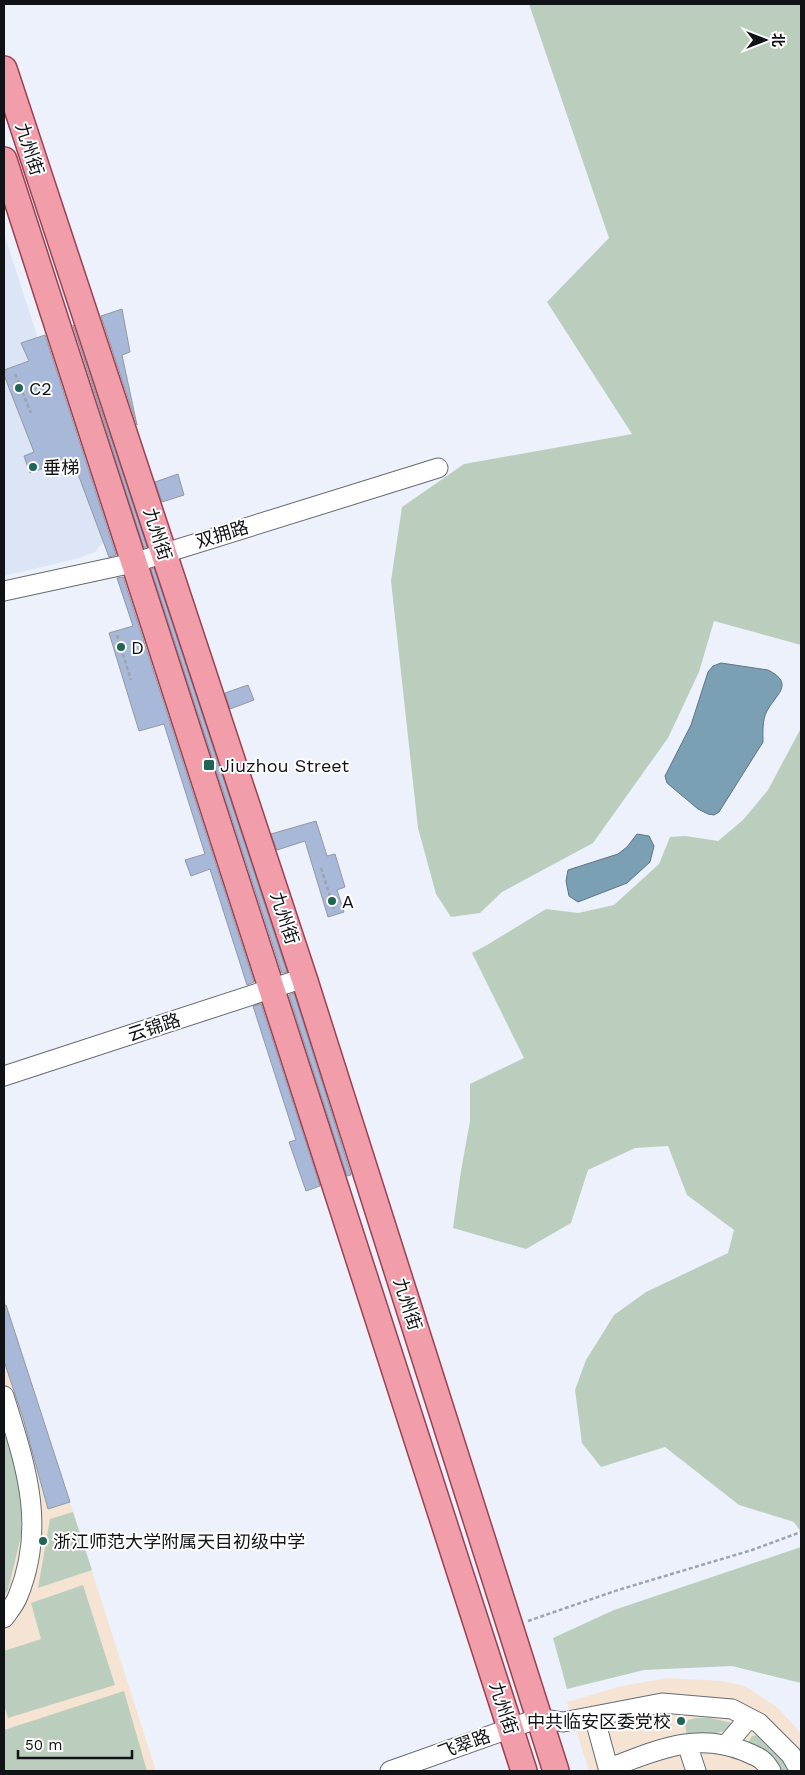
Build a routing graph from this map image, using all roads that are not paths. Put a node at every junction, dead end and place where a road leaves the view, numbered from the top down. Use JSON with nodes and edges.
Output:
{"nodes":[{"id":1,"x":4,"y":69,"type":"edge"},
{"id":2,"x":4,"y":160,"type":"edge"},
{"id":3,"x":438,"y":468,"type":"dead end"},
{"id":4,"x":164,"y":552,"type":"junction"},
{"id":5,"x":133,"y":563,"type":"junction"},
{"id":6,"x":4,"y":591,"type":"edge"},
{"id":7,"x":304,"y":978,"type":"junction"},
{"id":8,"x":271,"y":988,"type":"junction"},
{"id":9,"x":4,"y":1076,"type":"edge"},
{"id":10,"x":4,"y":1396,"type":"edge"},
{"id":11,"x":4,"y":1618,"type":"edge"},
{"id":12,"x":594,"y":1716,"type":"junction"},
{"id":13,"x":539,"y":1718,"type":"junction"},
{"id":14,"x":749,"y":1718,"type":"junction"},
{"id":15,"x":510,"y":1727,"type":"junction"},
{"id":16,"x":687,"y":1744,"type":"junction"},
{"id":17,"x":727,"y":1744,"type":"junction"},
{"id":18,"x":609,"y":1770,"type":"edge"},
{"id":19,"x":390,"y":1771,"type":"edge"},
{"id":20,"x":524,"y":1771,"type":"edge"},
{"id":21,"x":556,"y":1771,"type":"edge"},
{"id":22,"x":696,"y":1771,"type":"edge"},
{"id":23,"x":771,"y":1771,"type":"edge"},
{"id":24,"x":800,"y":1771,"type":"edge"}],
"edges":[{"from":1,"to":4,"type":"main road","name":"九州街"},
{"from":2,"to":5,"type":"main road","name":"九州街"},
{"from":3,"to":4,"type":"street","name":"双拥路"},
{"from":4,"to":5,"type":"street","name":"双拥路"},
{"from":4,"to":7,"type":"main road","name":"九州街"},
{"from":5,"to":6,"type":"street","name":"双拥路"},
{"from":5,"to":8,"type":"main road","name":"九州街"},
{"from":7,"to":8,"type":"street","name":"云锦路"},
{"from":7,"to":13,"type":"main road","name":"九州街"},
{"from":8,"to":9,"type":"street","name":"云锦路"},
{"from":8,"to":15,"type":"main road","name":"九州街"},
{"from":10,"to":11,"type":"street"},
{"from":12,"to":13,"type":"street"},
{"from":12,"to":14,"type":"street"},
{"from":12,"to":18,"type":"street"},
{"from":13,"to":15,"type":"street","name":"飞翠路"},
{"from":13,"to":21,"type":"main road","name":"九州街"},
{"from":14,"to":17,"type":"street"},
{"from":14,"to":24,"type":"street"},
{"from":15,"to":19,"type":"street","name":"飞翠路"},
{"from":15,"to":20,"type":"main road","name":"九州街"},
{"from":16,"to":17,"type":"street"},
{"from":16,"to":18,"type":"street"},
{"from":16,"to":22,"type":"street"},
{"from":17,"to":23,"type":"street"}]}
